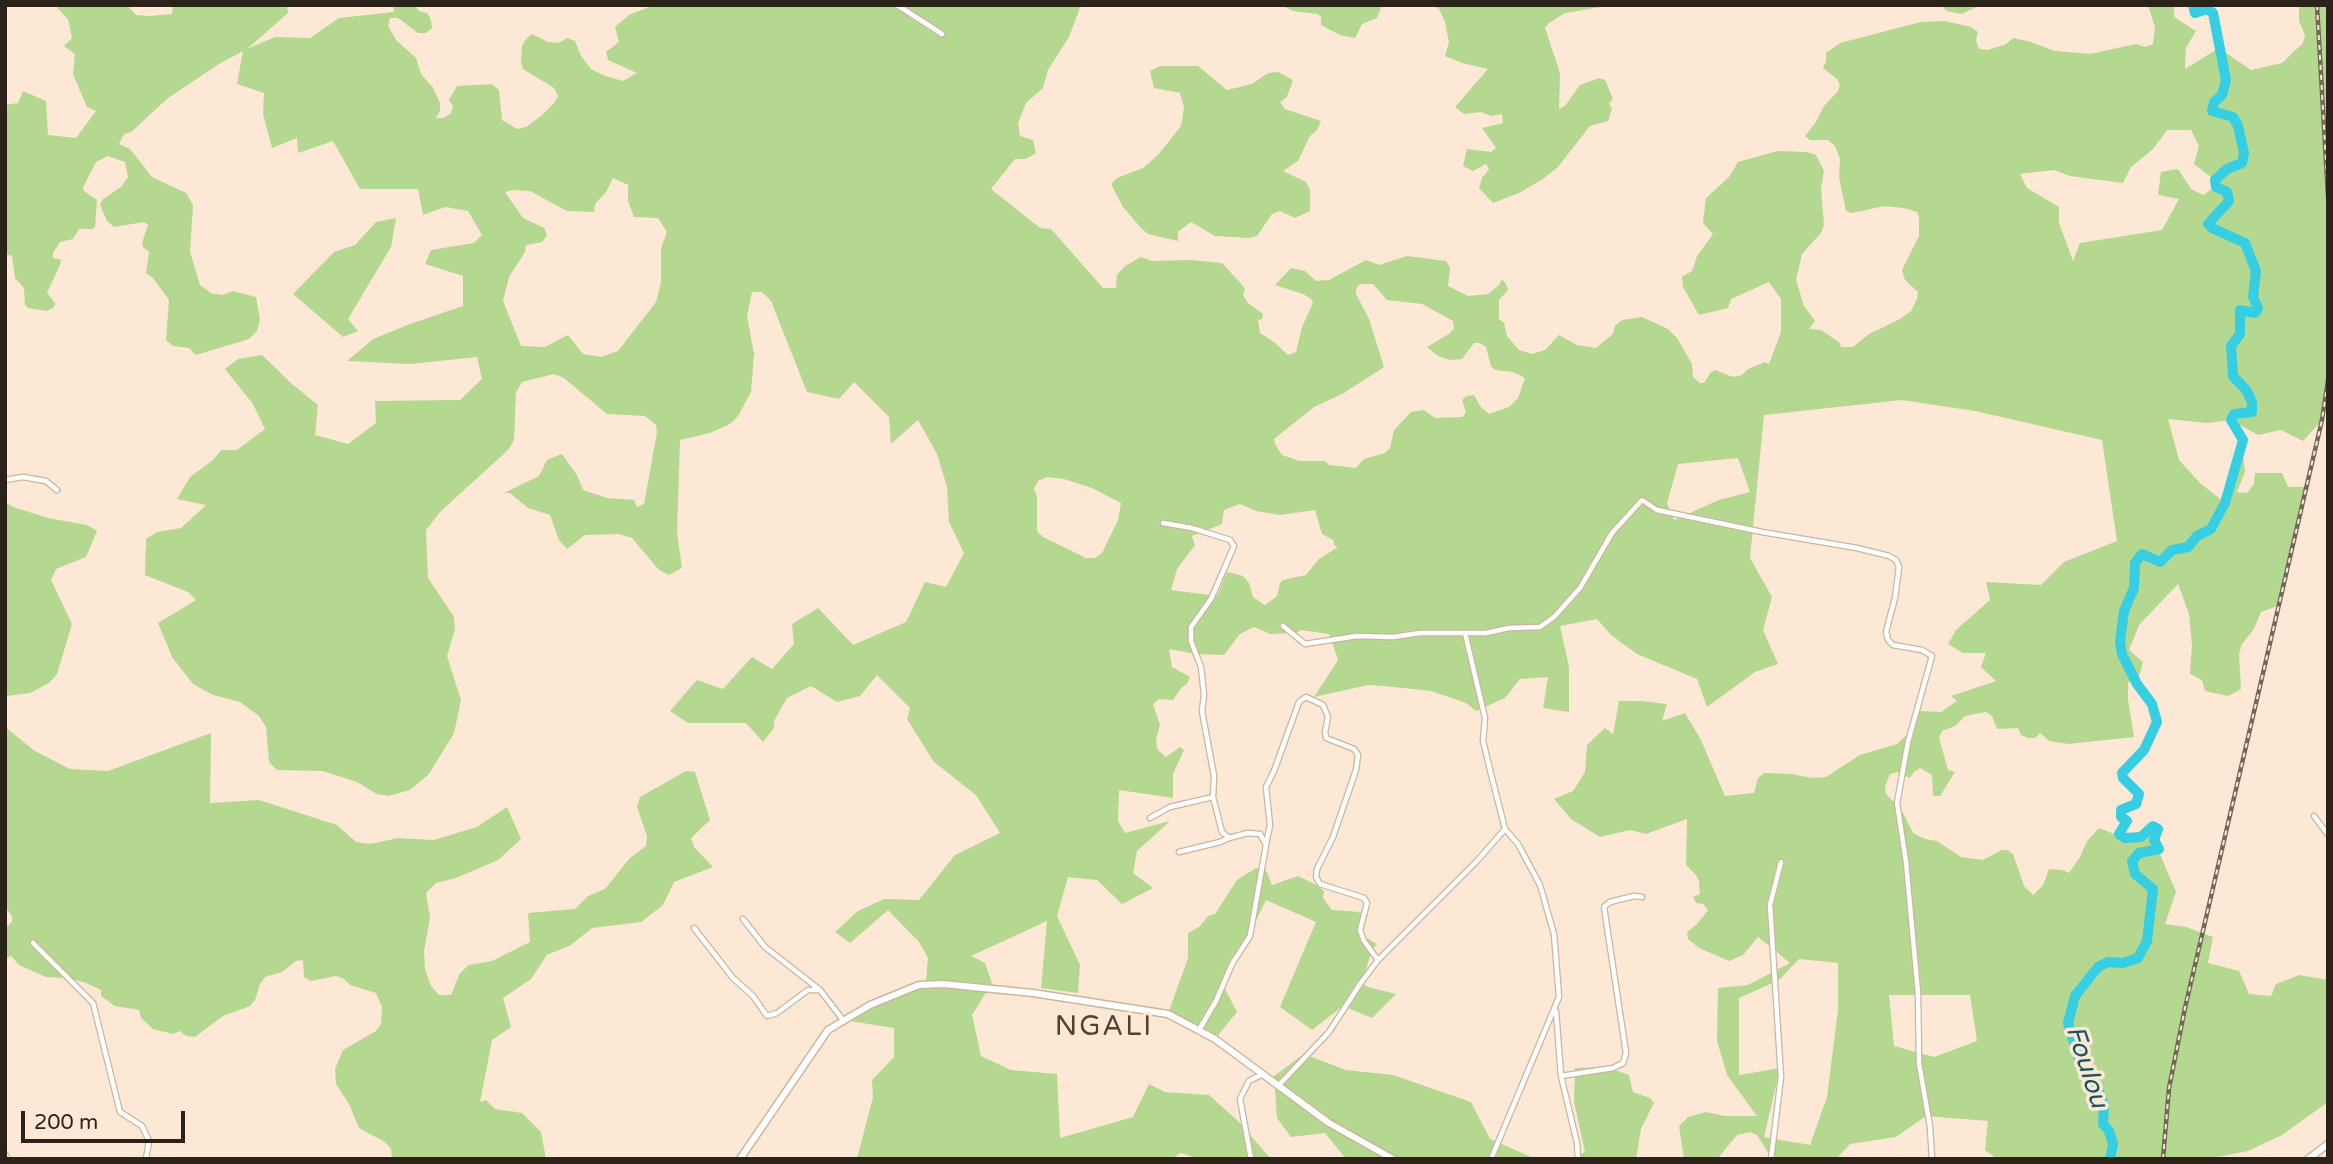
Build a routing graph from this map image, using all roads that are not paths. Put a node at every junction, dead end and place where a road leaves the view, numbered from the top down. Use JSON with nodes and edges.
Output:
{"nodes":[{"id":1,"x":897,"y":5,"type":"edge"},
{"id":2,"x":942,"y":34,"type":"dead end"},
{"id":3,"x":5,"y":480,"type":"edge"},
{"id":4,"x":57,"y":490,"type":"dead end"},
{"id":5,"x":1163,"y":523,"type":"dead end"},
{"id":6,"x":1283,"y":626,"type":"dead end"},
{"id":7,"x":1465,"y":633,"type":"junction"},
{"id":8,"x":1213,"y":797,"type":"junction"},
{"id":9,"x":2314,"y":816,"type":"dead end"},
{"id":10,"x":1150,"y":818,"type":"dead end"},
{"id":11,"x":1505,"y":829,"type":"junction"},
{"id":12,"x":2328,"y":835,"type":"edge"},
{"id":13,"x":1229,"y":838,"type":"junction"},
{"id":14,"x":1266,"y":845,"type":"junction"},
{"id":15,"x":1179,"y":852,"type":"dead end"},
{"id":16,"x":1781,"y":862,"type":"dead end"},
{"id":17,"x":1642,"y":897,"type":"dead end"},
{"id":18,"x":743,"y":919,"type":"dead end"},
{"id":19,"x":694,"y":928,"type":"dead end"},
{"id":20,"x":33,"y":943,"type":"dead end"},
{"id":21,"x":1378,"y":960,"type":"junction"},
{"id":22,"x":820,"y":990,"type":"junction"},
{"id":23,"x":1555,"y":1009,"type":"junction"},
{"id":24,"x":843,"y":1020,"type":"junction"},
{"id":25,"x":1199,"y":1030,"type":"junction"},
{"id":26,"x":1264,"y":1073,"type":"junction"},
{"id":27,"x":1561,"y":1076,"type":"junction"},
{"id":28,"x":1278,"y":1086,"type":"junction"},
{"id":29,"x":2328,"y":1144,"type":"edge"},
{"id":30,"x":5,"y":1154,"type":"edge"},
{"id":31,"x":8,"y":1159,"type":"edge"},
{"id":32,"x":146,"y":1159,"type":"edge"},
{"id":33,"x":740,"y":1159,"type":"edge"},
{"id":34,"x":1251,"y":1159,"type":"edge"},
{"id":35,"x":1393,"y":1159,"type":"edge"},
{"id":36,"x":1492,"y":1159,"type":"edge"},
{"id":37,"x":1578,"y":1159,"type":"edge"},
{"id":38,"x":1771,"y":1159,"type":"edge"},
{"id":39,"x":1932,"y":1159,"type":"edge"},
{"id":40,"x":2308,"y":1159,"type":"edge"}],
"edges":[{"from":1,"to":2,"type":"street"},
{"from":3,"to":4,"type":"street"},
{"from":5,"to":8,"type":"street"},
{"from":6,"to":7,"type":"street"},
{"from":7,"to":11,"type":"street"},
{"from":7,"to":39,"type":"street"},
{"from":8,"to":10,"type":"street"},
{"from":8,"to":13,"type":"street"},
{"from":9,"to":12,"type":"street"},
{"from":11,"to":21,"type":"street"},
{"from":11,"to":23,"type":"street"},
{"from":13,"to":14,"type":"street"},
{"from":13,"to":15,"type":"street"},
{"from":14,"to":21,"type":"street"},
{"from":14,"to":25,"type":"street"},
{"from":16,"to":38,"type":"street"},
{"from":17,"to":27,"type":"street"},
{"from":18,"to":22,"type":"street"},
{"from":19,"to":22,"type":"street"},
{"from":20,"to":32,"type":"street"},
{"from":21,"to":28,"type":"street"},
{"from":22,"to":24,"type":"street"},
{"from":23,"to":27,"type":"street"},
{"from":23,"to":36,"type":"street"},
{"from":24,"to":25,"type":"street"},
{"from":24,"to":33,"type":"street"},
{"from":25,"to":26,"type":"street"},
{"from":26,"to":28,"type":"street"},
{"from":26,"to":34,"type":"street"},
{"from":27,"to":37,"type":"street"},
{"from":28,"to":35,"type":"street"},
{"from":29,"to":40,"type":"street"},
{"from":30,"to":31,"type":"street"}]}
